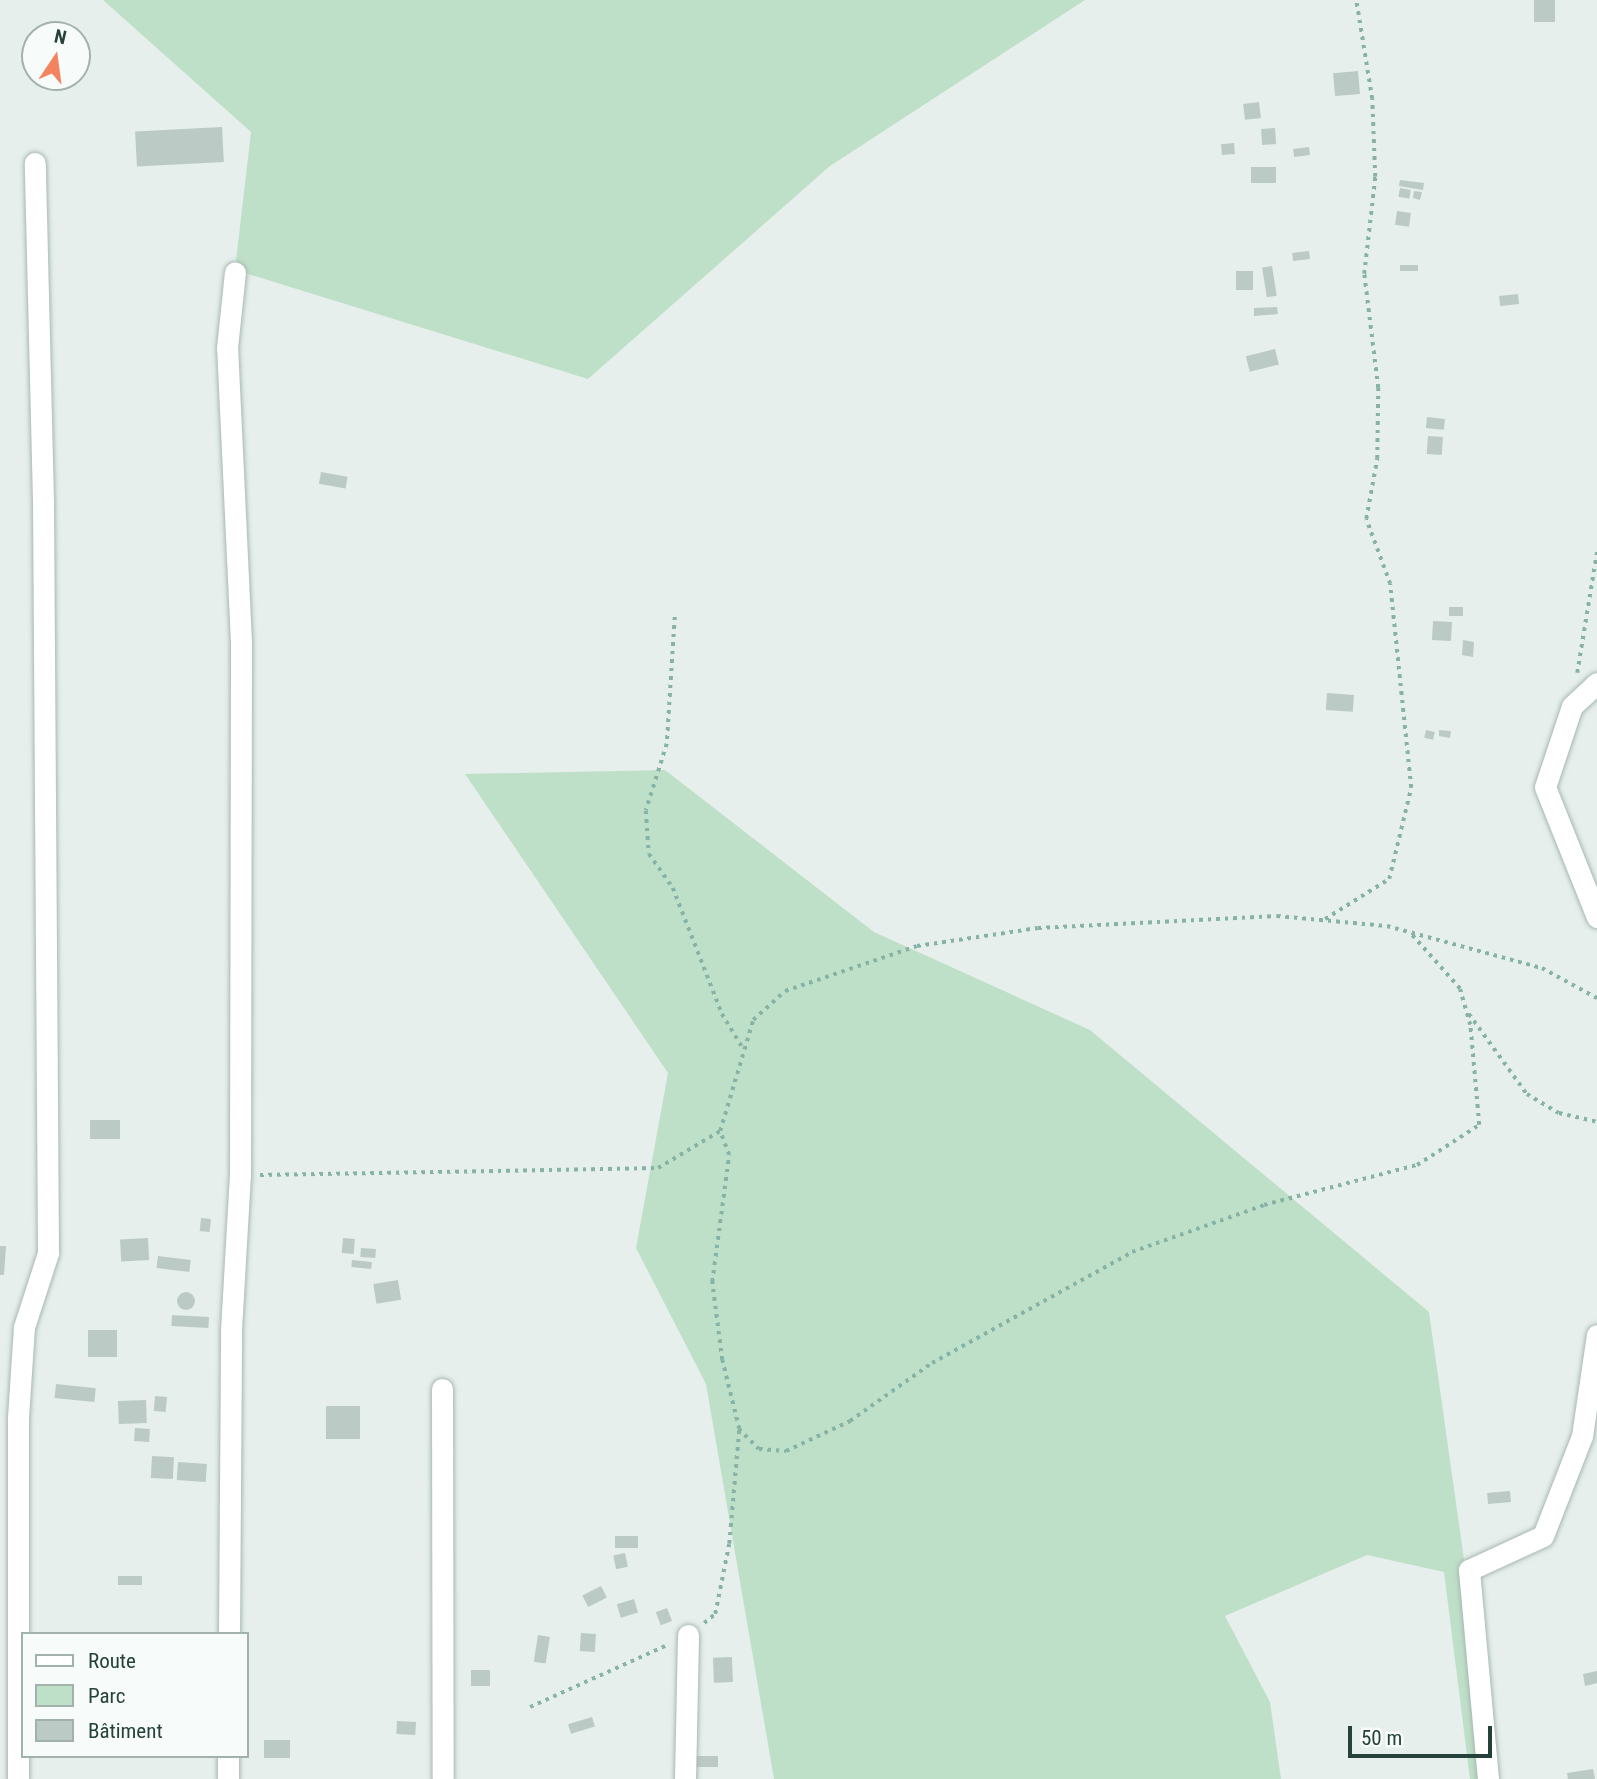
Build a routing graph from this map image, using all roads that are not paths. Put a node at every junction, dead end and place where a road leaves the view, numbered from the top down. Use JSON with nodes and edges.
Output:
{"nodes":[{"id":1,"x":36,"y":163,"type":"dead end"},
{"id":2,"x":235,"y":272,"type":"dead end"},
{"id":3,"x":1597,"y":683,"type":"edge"},
{"id":4,"x":1597,"y":917,"type":"edge"},
{"id":5,"x":1597,"y":1335,"type":"edge"},
{"id":6,"x":442,"y":1389,"type":"dead end"},
{"id":7,"x":1590,"y":1434,"type":"edge"},
{"id":8,"x":229,"y":1632,"type":"edge"},
{"id":9,"x":688,"y":1635,"type":"road end"},
{"id":10,"x":228,"y":1758,"type":"edge"},
{"id":11,"x":18,"y":1779,"type":"edge"},
{"id":12,"x":228,"y":1779,"type":"edge"},
{"id":13,"x":443,"y":1779,"type":"edge"},
{"id":14,"x":685,"y":1779,"type":"edge"},
{"id":15,"x":1488,"y":1779,"type":"edge"}],
"edges":[{"from":1,"to":11,"type":"street"},
{"from":2,"to":8,"type":"street"},
{"from":3,"to":4,"type":"street"},
{"from":5,"to":7,"type":"street"},
{"from":6,"to":13,"type":"street"},
{"from":7,"to":15,"type":"street"},
{"from":9,"to":14,"type":"street"},
{"from":10,"to":12,"type":"street"}]}
